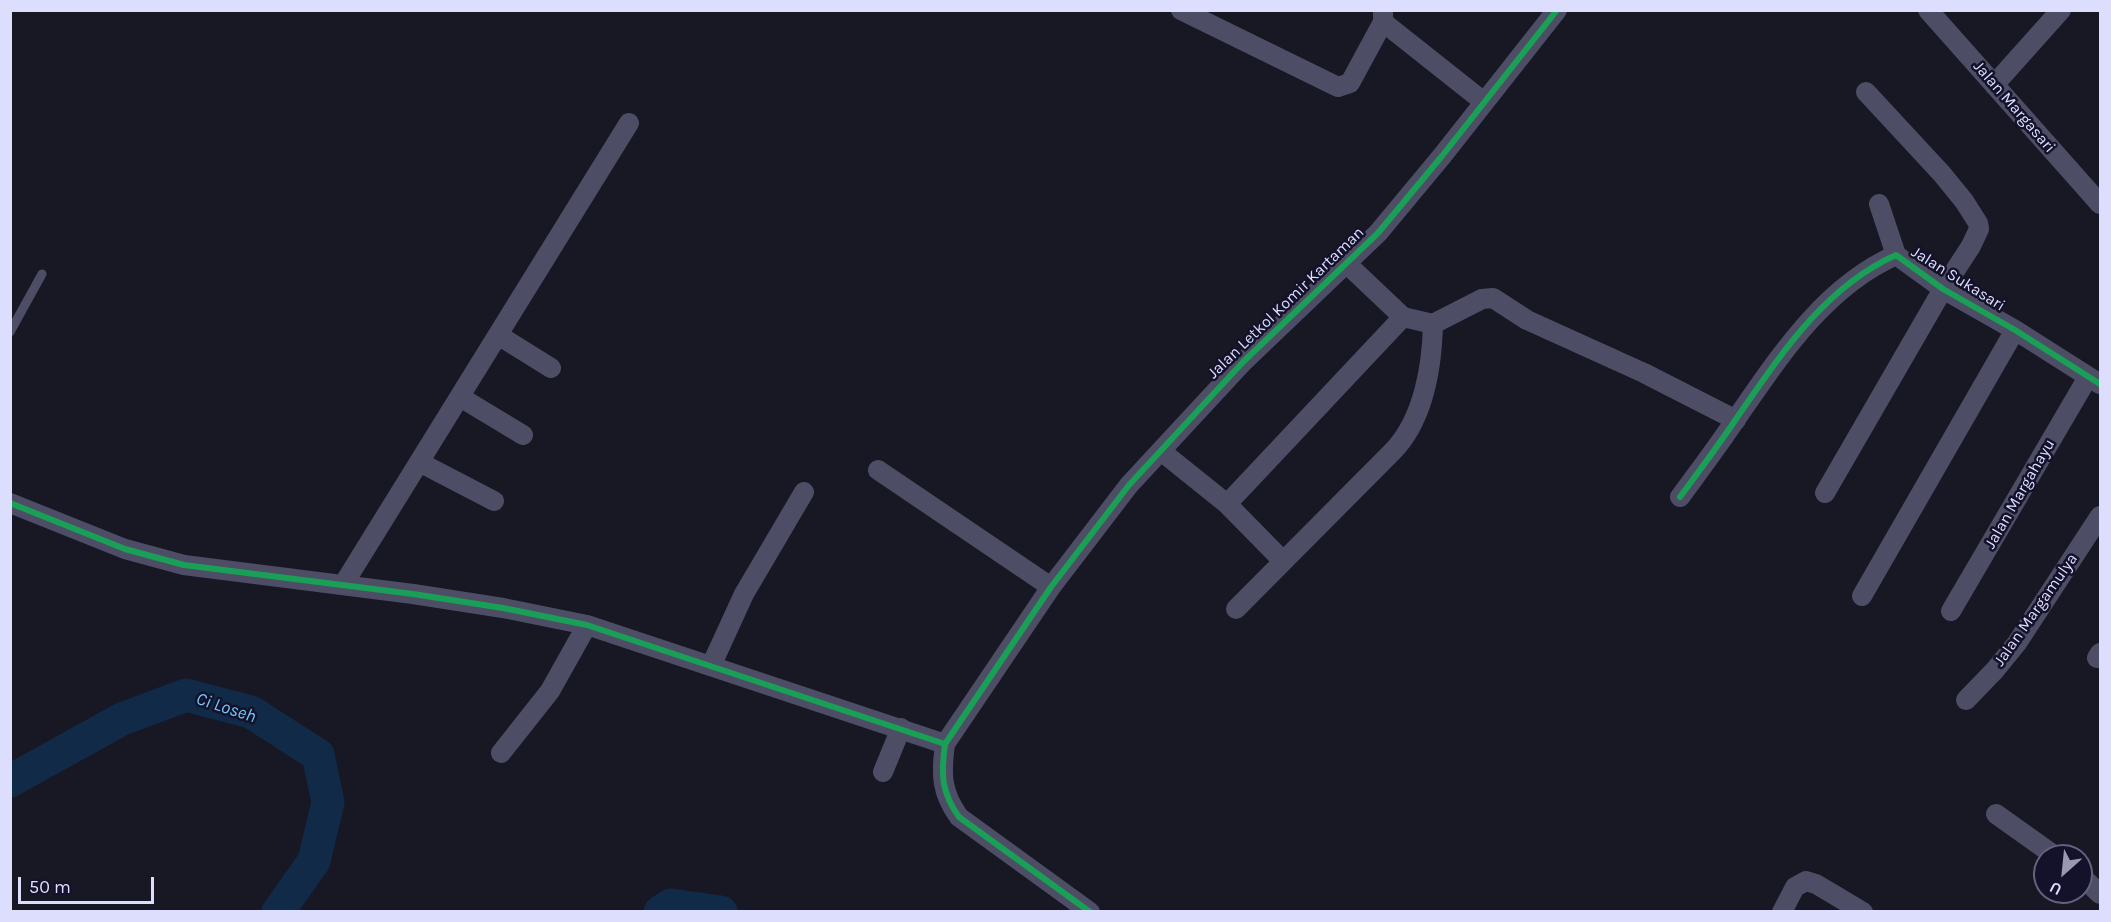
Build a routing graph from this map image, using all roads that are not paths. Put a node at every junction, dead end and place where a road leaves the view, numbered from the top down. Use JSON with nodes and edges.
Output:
{"nodes":[{"id":1,"x":1181,"y":10,"type":"edge"},
{"id":2,"x":1557,"y":10,"type":"edge"},
{"id":3,"x":1928,"y":10,"type":"edge"},
{"id":4,"x":2061,"y":10,"type":"edge"},
{"id":5,"x":1383,"y":16,"type":"edge"},
{"id":6,"x":1994,"y":85,"type":"junction"},
{"id":7,"x":1866,"y":92,"type":"dead end"},
{"id":8,"x":1484,"y":102,"type":"junction"},
{"id":9,"x":629,"y":123,"type":"dead end"},
{"id":10,"x":1880,"y":204,"type":"dead end"},
{"id":11,"x":2100,"y":204,"type":"edge"},
{"id":12,"x":1896,"y":255,"type":"junction"},
{"id":13,"x":1347,"y":264,"type":"junction"},
{"id":14,"x":42,"y":273,"type":"dead end"},
{"id":15,"x":1943,"y":289,"type":"junction"},
{"id":16,"x":1403,"y":317,"type":"junction"},
{"id":17,"x":1434,"y":324,"type":"junction"},
{"id":18,"x":2015,"y":330,"type":"junction"},
{"id":19,"x":10,"y":332,"type":"edge"},
{"id":20,"x":498,"y":335,"type":"junction"},
{"id":21,"x":551,"y":368,"type":"dead end"},
{"id":22,"x":2094,"y":380,"type":"edge"},
{"id":23,"x":460,"y":397,"type":"junction"},
{"id":24,"x":1736,"y":420,"type":"junction"},
{"id":25,"x":524,"y":435,"type":"dead end"},
{"id":26,"x":1161,"y":450,"type":"junction"},
{"id":27,"x":419,"y":462,"type":"junction"},
{"id":28,"x":878,"y":470,"type":"dead end"},
{"id":29,"x":804,"y":492,"type":"dead end"},
{"id":30,"x":1825,"y":493,"type":"dead end"},
{"id":31,"x":1680,"y":498,"type":"dead end"},
{"id":32,"x":494,"y":501,"type":"dead end"},
{"id":33,"x":10,"y":502,"type":"edge"},
{"id":34,"x":1227,"y":504,"type":"junction"},
{"id":35,"x":2100,"y":516,"type":"edge"},
{"id":36,"x":1282,"y":560,"type":"junction"},
{"id":37,"x":343,"y":585,"type":"junction"},
{"id":38,"x":1051,"y":587,"type":"junction"},
{"id":39,"x":1862,"y":596,"type":"dead end"},
{"id":40,"x":1236,"y":609,"type":"dead end"},
{"id":41,"x":1951,"y":611,"type":"dead end"},
{"id":42,"x":587,"y":626,"type":"junction"},
{"id":43,"x":711,"y":666,"type":"junction"},
{"id":44,"x":1966,"y":700,"type":"dead end"},
{"id":45,"x":900,"y":728,"type":"junction"},
{"id":46,"x":945,"y":744,"type":"junction"},
{"id":47,"x":501,"y":753,"type":"dead end"},
{"id":48,"x":883,"y":772,"type":"dead end"},
{"id":49,"x":1996,"y":814,"type":"dead end"},
{"id":50,"x":2038,"y":844,"type":"edge"},
{"id":51,"x":1090,"y":912,"type":"edge"},
{"id":52,"x":1782,"y":912,"type":"edge"},
{"id":53,"x":1863,"y":912,"type":"edge"}],
"edges":[{"from":1,"to":5,"type":"street"},
{"from":2,"to":8,"type":"street","name":"Jalan Letkol Komir Kartaman"},
{"from":3,"to":6,"type":"street","name":"Jalan Margasari"},
{"from":4,"to":6,"type":"street"},
{"from":5,"to":8,"type":"street"},
{"from":6,"to":11,"type":"street","name":"Jalan Margasari"},
{"from":7,"to":15,"type":"street"},
{"from":8,"to":13,"type":"street","name":"Jalan Letkol Komir Kartaman"},
{"from":9,"to":20,"type":"street"},
{"from":10,"to":12,"type":"street"},
{"from":12,"to":15,"type":"street","name":"Jalan Sukasari"},
{"from":12,"to":24,"type":"street","name":"Jalan Sukasari"},
{"from":13,"to":16,"type":"street"},
{"from":13,"to":26,"type":"street","name":"Jalan Letkol Komir Kartaman"},
{"from":14,"to":19,"type":"lane"},
{"from":15,"to":18,"type":"street","name":"Jalan Sukasari"},
{"from":15,"to":30,"type":"street"},
{"from":16,"to":17,"type":"street"},
{"from":16,"to":34,"type":"street"},
{"from":17,"to":24,"type":"street"},
{"from":17,"to":36,"type":"street"},
{"from":18,"to":22,"type":"street","name":"Jalan Sukasari"},
{"from":18,"to":39,"type":"street"},
{"from":20,"to":21,"type":"street"},
{"from":20,"to":23,"type":"street"},
{"from":22,"to":41,"type":"street","name":"Jalan Margahayu"},
{"from":23,"to":25,"type":"street"},
{"from":23,"to":27,"type":"street"},
{"from":24,"to":31,"type":"street","name":"Jalan Sukasari"},
{"from":26,"to":34,"type":"street"},
{"from":26,"to":38,"type":"street","name":"Jalan Letkol Komir Kartaman"},
{"from":27,"to":32,"type":"street"},
{"from":27,"to":37,"type":"street"},
{"from":28,"to":38,"type":"street"},
{"from":29,"to":43,"type":"street"},
{"from":33,"to":37,"type":"street"},
{"from":34,"to":36,"type":"street"},
{"from":35,"to":44,"type":"street","name":"Jalan Margamulya"},
{"from":36,"to":40,"type":"street"},
{"from":37,"to":42,"type":"street"},
{"from":38,"to":46,"type":"street","name":"Jalan Letkol Komir Kartaman"},
{"from":42,"to":43,"type":"street"},
{"from":42,"to":47,"type":"street"},
{"from":43,"to":45,"type":"street"},
{"from":45,"to":46,"type":"street"},
{"from":45,"to":48,"type":"street"},
{"from":46,"to":51,"type":"street","name":"Jalan Letkol Komir Kartaman"},
{"from":49,"to":50,"type":"street"},
{"from":52,"to":53,"type":"street"}]}
